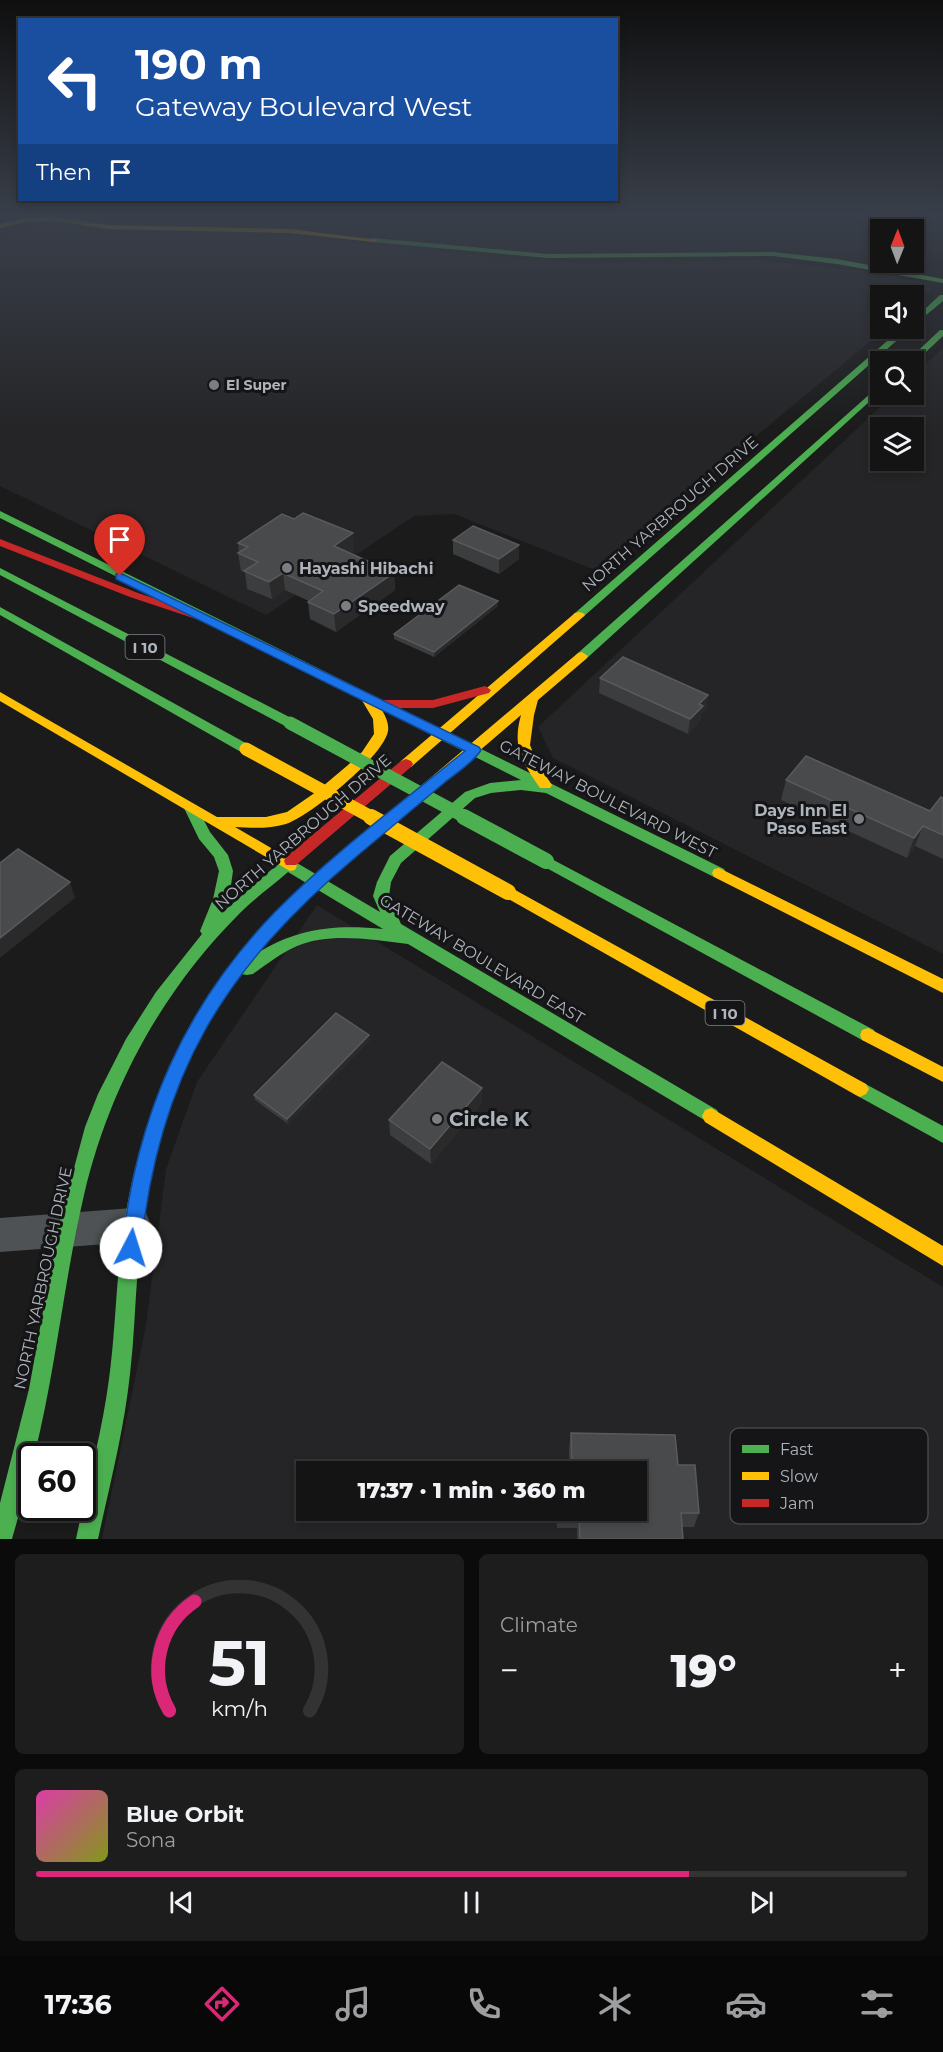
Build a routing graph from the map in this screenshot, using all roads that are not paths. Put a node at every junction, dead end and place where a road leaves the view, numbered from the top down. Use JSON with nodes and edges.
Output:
{"nodes":[{"id":1,"x":943,"y":297,"type":"edge"},
{"id":2,"x":924,"y":314,"type":"edge"},
{"id":3,"x":943,"y":332,"type":"edge"},
{"id":4,"x":897,"y":339,"type":"edge"},
{"id":5,"x":922,"y":351,"type":"edge"},
{"id":6,"x":870,"y":395,"type":"edge"},
{"id":7,"x":762,"y":475,"type":"junction"},
{"id":8,"x":0,"y":514,"type":"edge"},
{"id":9,"x":0,"y":542,"type":"edge"},
{"id":10,"x":0,"y":571,"type":"edge"},
{"id":11,"x":0,"y":610,"type":"edge"},
{"id":12,"x":200,"y":617,"type":"junction"},
{"id":13,"x":500,"y":684,"type":"junction"},
{"id":14,"x":0,"y":696,"type":"edge"},
{"id":15,"x":366,"y":697,"type":"junction"},
{"id":16,"x":532,"y":701,"type":"junction"},
{"id":17,"x":381,"y":704,"type":"junction"},
{"id":18,"x":443,"y":734,"type":"junction"},
{"id":19,"x":475,"y":750,"type":"junction"},
{"id":20,"x":552,"y":789,"type":"junction"},
{"id":21,"x":191,"y":808,"type":"junction"},
{"id":22,"x":217,"y":822,"type":"junction"},
{"id":23,"x":287,"y":864,"type":"junction"},
{"id":24,"x":316,"y":882,"type":"junction"},
{"id":25,"x":394,"y":927,"type":"junction"},
{"id":26,"x":411,"y":938,"type":"junction"},
{"id":27,"x":204,"y":942,"type":"junction"},
{"id":28,"x":225,"y":982,"type":"junction"},
{"id":29,"x":943,"y":986,"type":"edge"},
{"id":30,"x":943,"y":1075,"type":"edge"},
{"id":31,"x":943,"y":1135,"type":"edge"},
{"id":32,"x":133,"y":1225,"type":"junction"},
{"id":33,"x":67,"y":1230,"type":"junction"},
{"id":34,"x":0,"y":1235,"type":"edge"},
{"id":35,"x":943,"y":1257,"type":"edge"},
{"id":36,"x":1,"y":1539,"type":"edge"},
{"id":37,"x":87,"y":1539,"type":"edge"}],
"edges":[{"from":1,"to":2,"type":"main road"},
{"from":3,"to":5,"type":"main road"},
{"from":4,"to":7,"type":"main road","name":"NORTH YARBROUGH DRIVE"},
{"from":6,"to":7,"type":"main road","name":"NORTH YARBROUGH DRIVE"},
{"from":7,"to":13,"type":"main road","name":"NORTH YARBROUGH DRIVE"},
{"from":7,"to":16,"type":"main road","name":"NORTH YARBROUGH DRIVE"},
{"from":8,"to":12,"type":"main road","name":"GATEWAY BOULEVARD WEST"},
{"from":9,"to":12,"type":"main road"},
{"from":10,"to":30,"type":"main road","number":"I 10","bridge":true},
{"from":11,"to":31,"type":"main road","number":"I 10","bridge":true},
{"from":12,"to":15,"type":"main road","name":"GATEWAY BOULEVARD WEST"},
{"from":13,"to":17,"type":"main road"},
{"from":13,"to":18,"type":"main road","name":"NORTH YARBROUGH DRIVE"},
{"from":14,"to":21,"type":"main road","name":"GATEWAY BOULEVARD EAST"},
{"from":15,"to":17,"type":"main road","name":"GATEWAY BOULEVARD WEST"},
{"from":15,"to":22,"type":"main road"},
{"from":16,"to":19,"type":"main road","name":"NORTH YARBROUGH DRIVE"},
{"from":16,"to":20,"type":"main road"},
{"from":17,"to":18,"type":"main road","name":"GATEWAY BOULEVARD WEST"},
{"from":18,"to":19,"type":"main road","name":"GATEWAY BOULEVARD WEST"},
{"from":18,"to":23,"type":"main road","name":"NORTH YARBROUGH DRIVE"},
{"from":19,"to":20,"type":"main road","name":"GATEWAY BOULEVARD WEST"},
{"from":19,"to":24,"type":"main road","name":"NORTH YARBROUGH DRIVE"},
{"from":20,"to":25,"type":"main road"},
{"from":20,"to":29,"type":"main road","name":"GATEWAY BOULEVARD WEST"},
{"from":21,"to":22,"type":"main road","name":"GATEWAY BOULEVARD EAST"},
{"from":21,"to":27,"type":"main road"},
{"from":22,"to":23,"type":"main road","name":"GATEWAY BOULEVARD EAST"},
{"from":23,"to":24,"type":"main road","name":"GATEWAY BOULEVARD EAST"},
{"from":23,"to":27,"type":"main road","name":"NORTH YARBROUGH DRIVE"},
{"from":24,"to":25,"type":"main road","name":"GATEWAY BOULEVARD EAST"},
{"from":24,"to":28,"type":"main road","name":"NORTH YARBROUGH DRIVE"},
{"from":25,"to":26,"type":"main road","name":"GATEWAY BOULEVARD EAST"},
{"from":26,"to":28,"type":"main road"},
{"from":26,"to":35,"type":"main road","name":"GATEWAY BOULEVARD EAST"},
{"from":27,"to":33,"type":"main road","name":"NORTH YARBROUGH DRIVE"},
{"from":28,"to":32,"type":"main road","name":"NORTH YARBROUGH DRIVE"},
{"from":32,"to":33,"type":"street"},
{"from":32,"to":37,"type":"main road","name":"NORTH YARBROUGH DRIVE"},
{"from":33,"to":34,"type":"street"},
{"from":33,"to":36,"type":"main road","name":"NORTH YARBROUGH DRIVE"}]}
